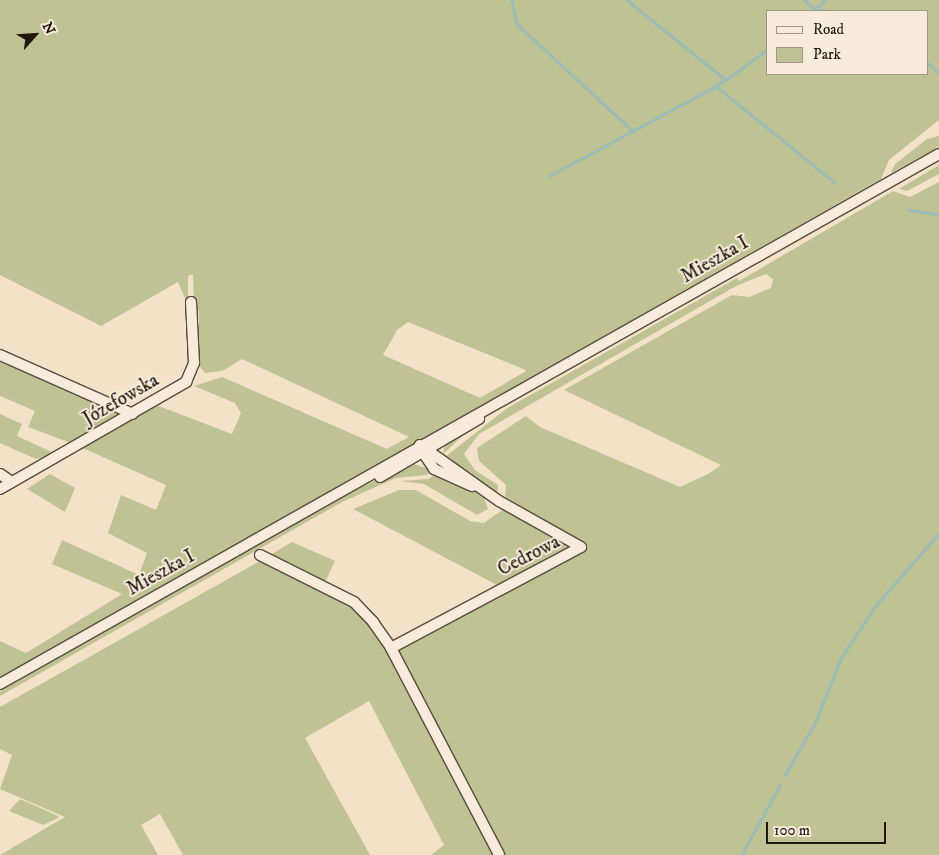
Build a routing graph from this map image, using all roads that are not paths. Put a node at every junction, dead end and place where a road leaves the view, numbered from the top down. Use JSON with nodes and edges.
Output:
{"nodes":[{"id":1,"x":939,"y":154,"type":"edge"},
{"id":2,"x":191,"y":302,"type":"dead end"},
{"id":3,"x":0,"y":355,"type":"edge"},
{"id":4,"x":509,"y":397,"type":"junction"},
{"id":5,"x":133,"y":414,"type":"junction"},
{"id":6,"x":441,"y":442,"type":"junction"},
{"id":7,"x":423,"y":449,"type":"junction"},
{"id":8,"x":438,"y":456,"type":"junction"},
{"id":9,"x":0,"y":474,"type":"edge"},
{"id":10,"x":12,"y":482,"type":"junction"},
{"id":11,"x":0,"y":489,"type":"edge"},
{"id":12,"x":483,"y":490,"type":"junction"},
{"id":13,"x":260,"y":555,"type":"dead end"},
{"id":14,"x":391,"y":648,"type":"junction"},
{"id":15,"x":0,"y":684,"type":"edge"},
{"id":16,"x":498,"y":855,"type":"edge"}],
"edges":[{"from":1,"to":4,"type":"street","name":"Mieszka I"},
{"from":2,"to":5,"type":"street","name":"Józefowska"},
{"from":3,"to":5,"type":"street"},
{"from":4,"to":6,"type":"street","name":"Mieszka I"},
{"from":4,"to":7,"type":"street","name":"Mieszka I"},
{"from":5,"to":10,"type":"street","name":"Józefowska"},
{"from":6,"to":7,"type":"street","name":"Mieszka I"},
{"from":6,"to":8,"type":"street"},
{"from":7,"to":8,"type":"street","name":"Cedrowa"},
{"from":7,"to":12,"type":"street","name":"Cedrowa"},
{"from":7,"to":15,"type":"street","name":"Mieszka I"},
{"from":8,"to":12,"type":"street","name":"Cedrowa"},
{"from":9,"to":10,"type":"street"},
{"from":10,"to":11,"type":"street","name":"Józefowska"},
{"from":12,"to":14,"type":"street","name":"Cedrowa"},
{"from":13,"to":14,"type":"street"},
{"from":14,"to":16,"type":"street"}]}
